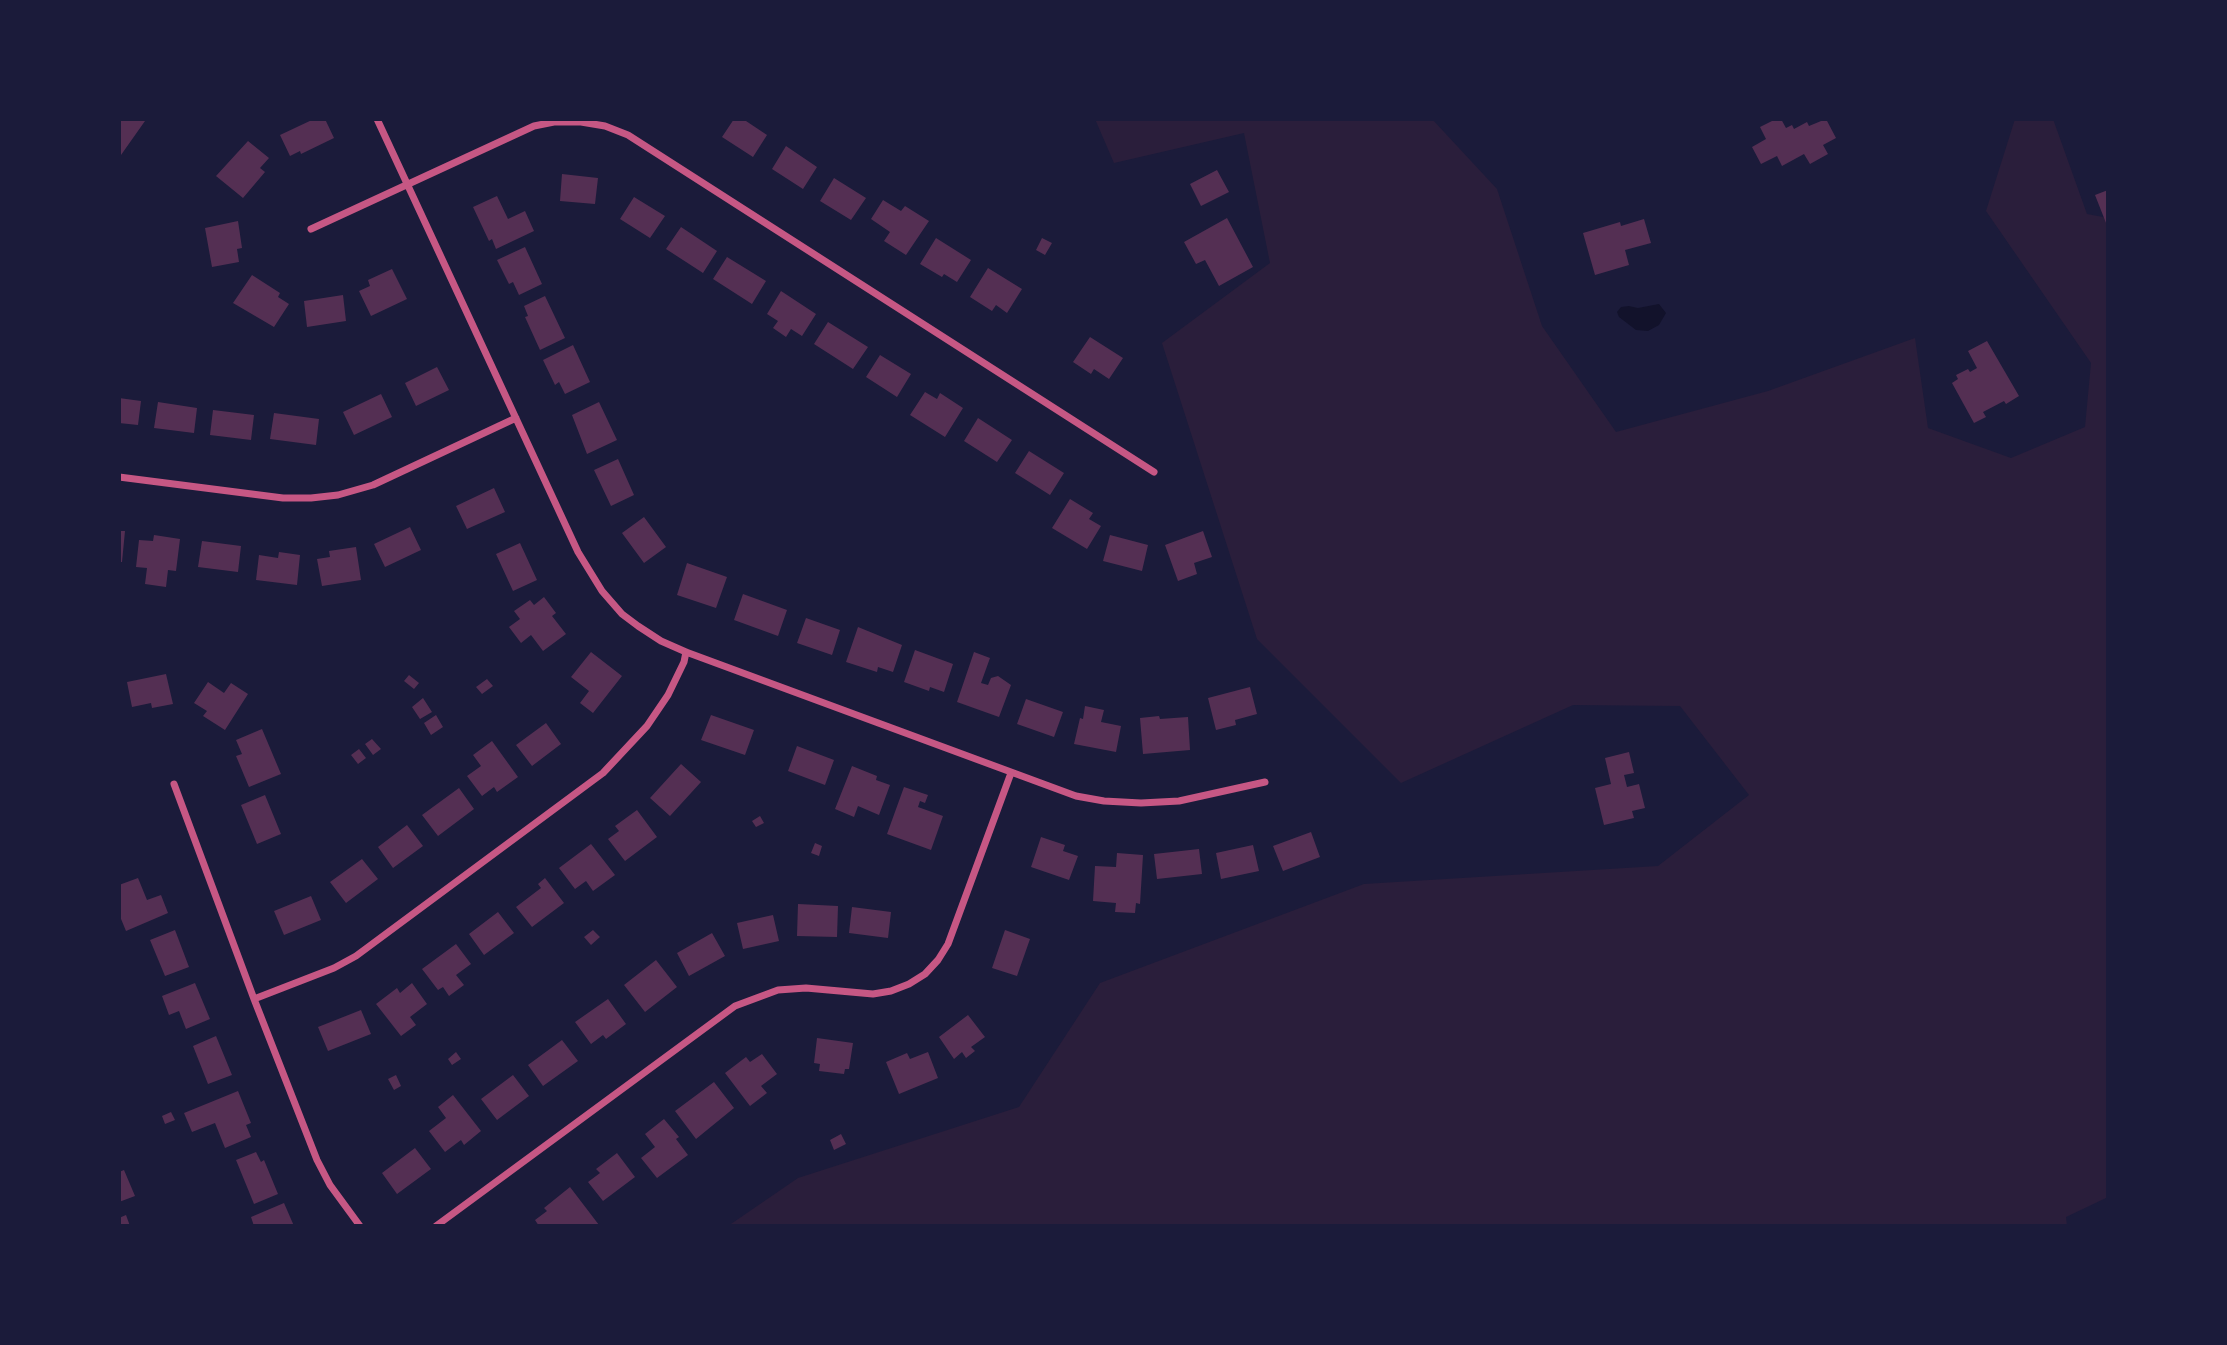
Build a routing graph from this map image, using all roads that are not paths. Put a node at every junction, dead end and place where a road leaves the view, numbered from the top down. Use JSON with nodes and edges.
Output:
{"nodes":[{"id":1,"x":377,"y":119,"type":"edge"},
{"id":2,"x":407,"y":183,"type":"junction"},
{"id":3,"x":311,"y":229,"type":"dead end"},
{"id":4,"x":516,"y":418,"type":"junction"},
{"id":5,"x":1154,"y":472,"type":"dead end"},
{"id":6,"x":119,"y":477,"type":"edge"},
{"id":7,"x":686,"y":652,"type":"junction"},
{"id":8,"x":1011,"y":773,"type":"junction"},
{"id":9,"x":1265,"y":782,"type":"dead end"},
{"id":10,"x":174,"y":784,"type":"dead end"},
{"id":11,"x":254,"y":999,"type":"junction"},
{"id":12,"x":360,"y":1226,"type":"edge"},
{"id":13,"x":436,"y":1226,"type":"edge"}],
"edges":[{"from":1,"to":2,"type":"street"},
{"from":2,"to":3,"type":"street"},
{"from":2,"to":4,"type":"street"},
{"from":2,"to":5,"type":"street"},
{"from":4,"to":6,"type":"street"},
{"from":4,"to":7,"type":"street"},
{"from":7,"to":8,"type":"street"},
{"from":7,"to":11,"type":"street"},
{"from":8,"to":9,"type":"street"},
{"from":8,"to":13,"type":"street"},
{"from":10,"to":11,"type":"street"},
{"from":11,"to":12,"type":"street"}]}
